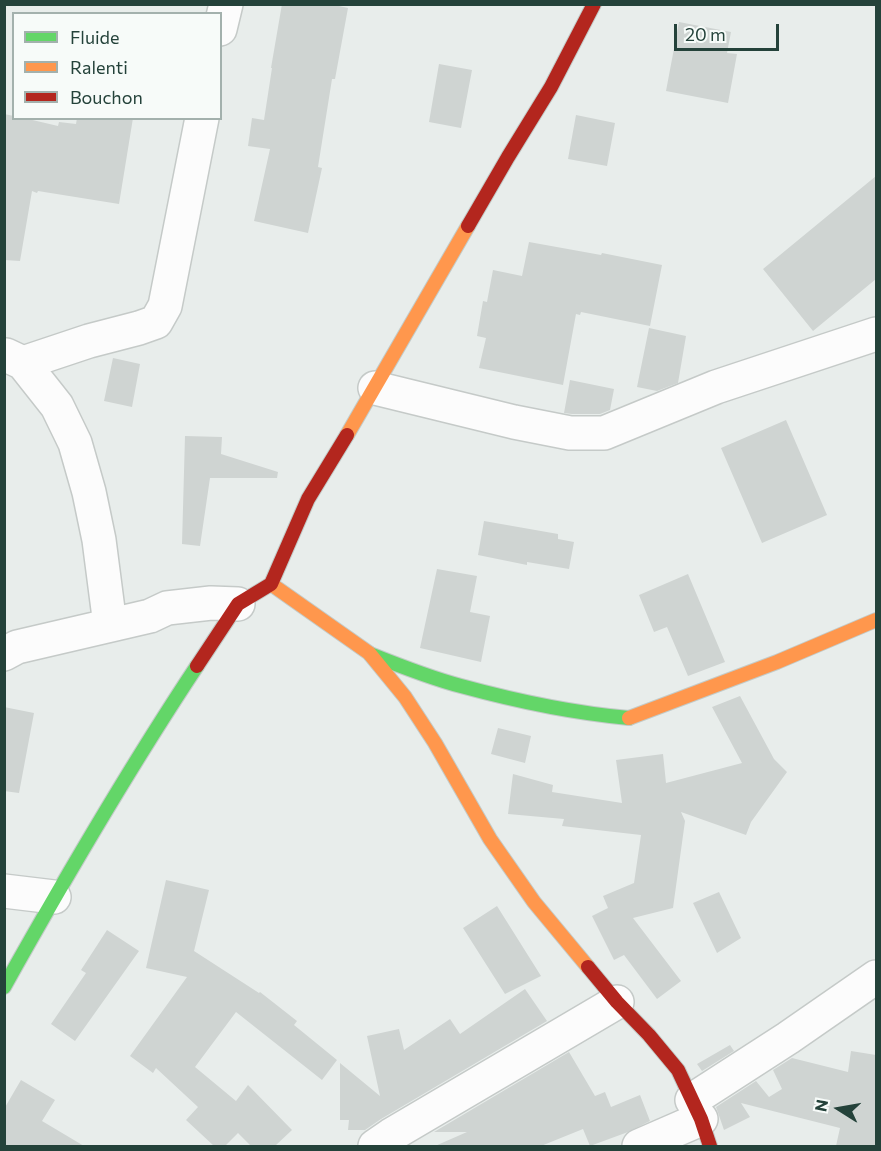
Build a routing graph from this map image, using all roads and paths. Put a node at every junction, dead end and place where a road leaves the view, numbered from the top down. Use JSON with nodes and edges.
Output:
{"nodes":[{"id":1,"x":226,"y":4,"type":"edge"},
{"id":2,"x":594,"y":4,"type":"edge"},
{"id":3,"x":222,"y":21,"type":"edge"},
{"id":4,"x":202,"y":120,"type":"edge"},
{"id":5,"x":876,"y":334,"type":"edge"},
{"id":6,"x":14,"y":359,"type":"edge"},
{"id":7,"x":375,"y":388,"type":"junction"},
{"id":8,"x":271,"y":584,"type":"junction"},
{"id":9,"x":238,"y":604,"type":"junction"},
{"id":10,"x":876,"y":620,"type":"edge"},
{"id":11,"x":110,"y":625,"type":"junction"},
{"id":12,"x":369,"y":653,"type":"junction"},
{"id":13,"x":4,"y":654,"type":"edge"},
{"id":14,"x":4,"y":891,"type":"edge"},
{"id":15,"x":54,"y":897,"type":"junction"},
{"id":16,"x":876,"y":977,"type":"edge"},
{"id":17,"x":4,"y":987,"type":"edge"},
{"id":18,"x":617,"y":1002,"type":"junction"},
{"id":19,"x":701,"y":1122,"type":"edge"},
{"id":20,"x":375,"y":1146,"type":"edge"},
{"id":21,"x":639,"y":1146,"type":"edge"}],
"edges":[{"from":1,"to":3,"type":"street"},
{"from":2,"to":7,"type":"street"},
{"from":4,"to":6,"type":"street"},
{"from":5,"to":7,"type":"street"},
{"from":6,"to":11,"type":"street"},
{"from":7,"to":8,"type":"street"},
{"from":8,"to":9,"type":"street"},
{"from":8,"to":12,"type":"street"},
{"from":9,"to":11,"type":"street"},
{"from":9,"to":15,"type":"street"},
{"from":10,"to":12,"type":"street"},
{"from":11,"to":13,"type":"street"},
{"from":12,"to":18,"type":"street"},
{"from":14,"to":15,"type":"street"},
{"from":15,"to":17,"type":"street"},
{"from":16,"to":19,"type":"street"},
{"from":18,"to":19,"type":"street"},
{"from":18,"to":20,"type":"street"},
{"from":19,"to":21,"type":"street"}]}
